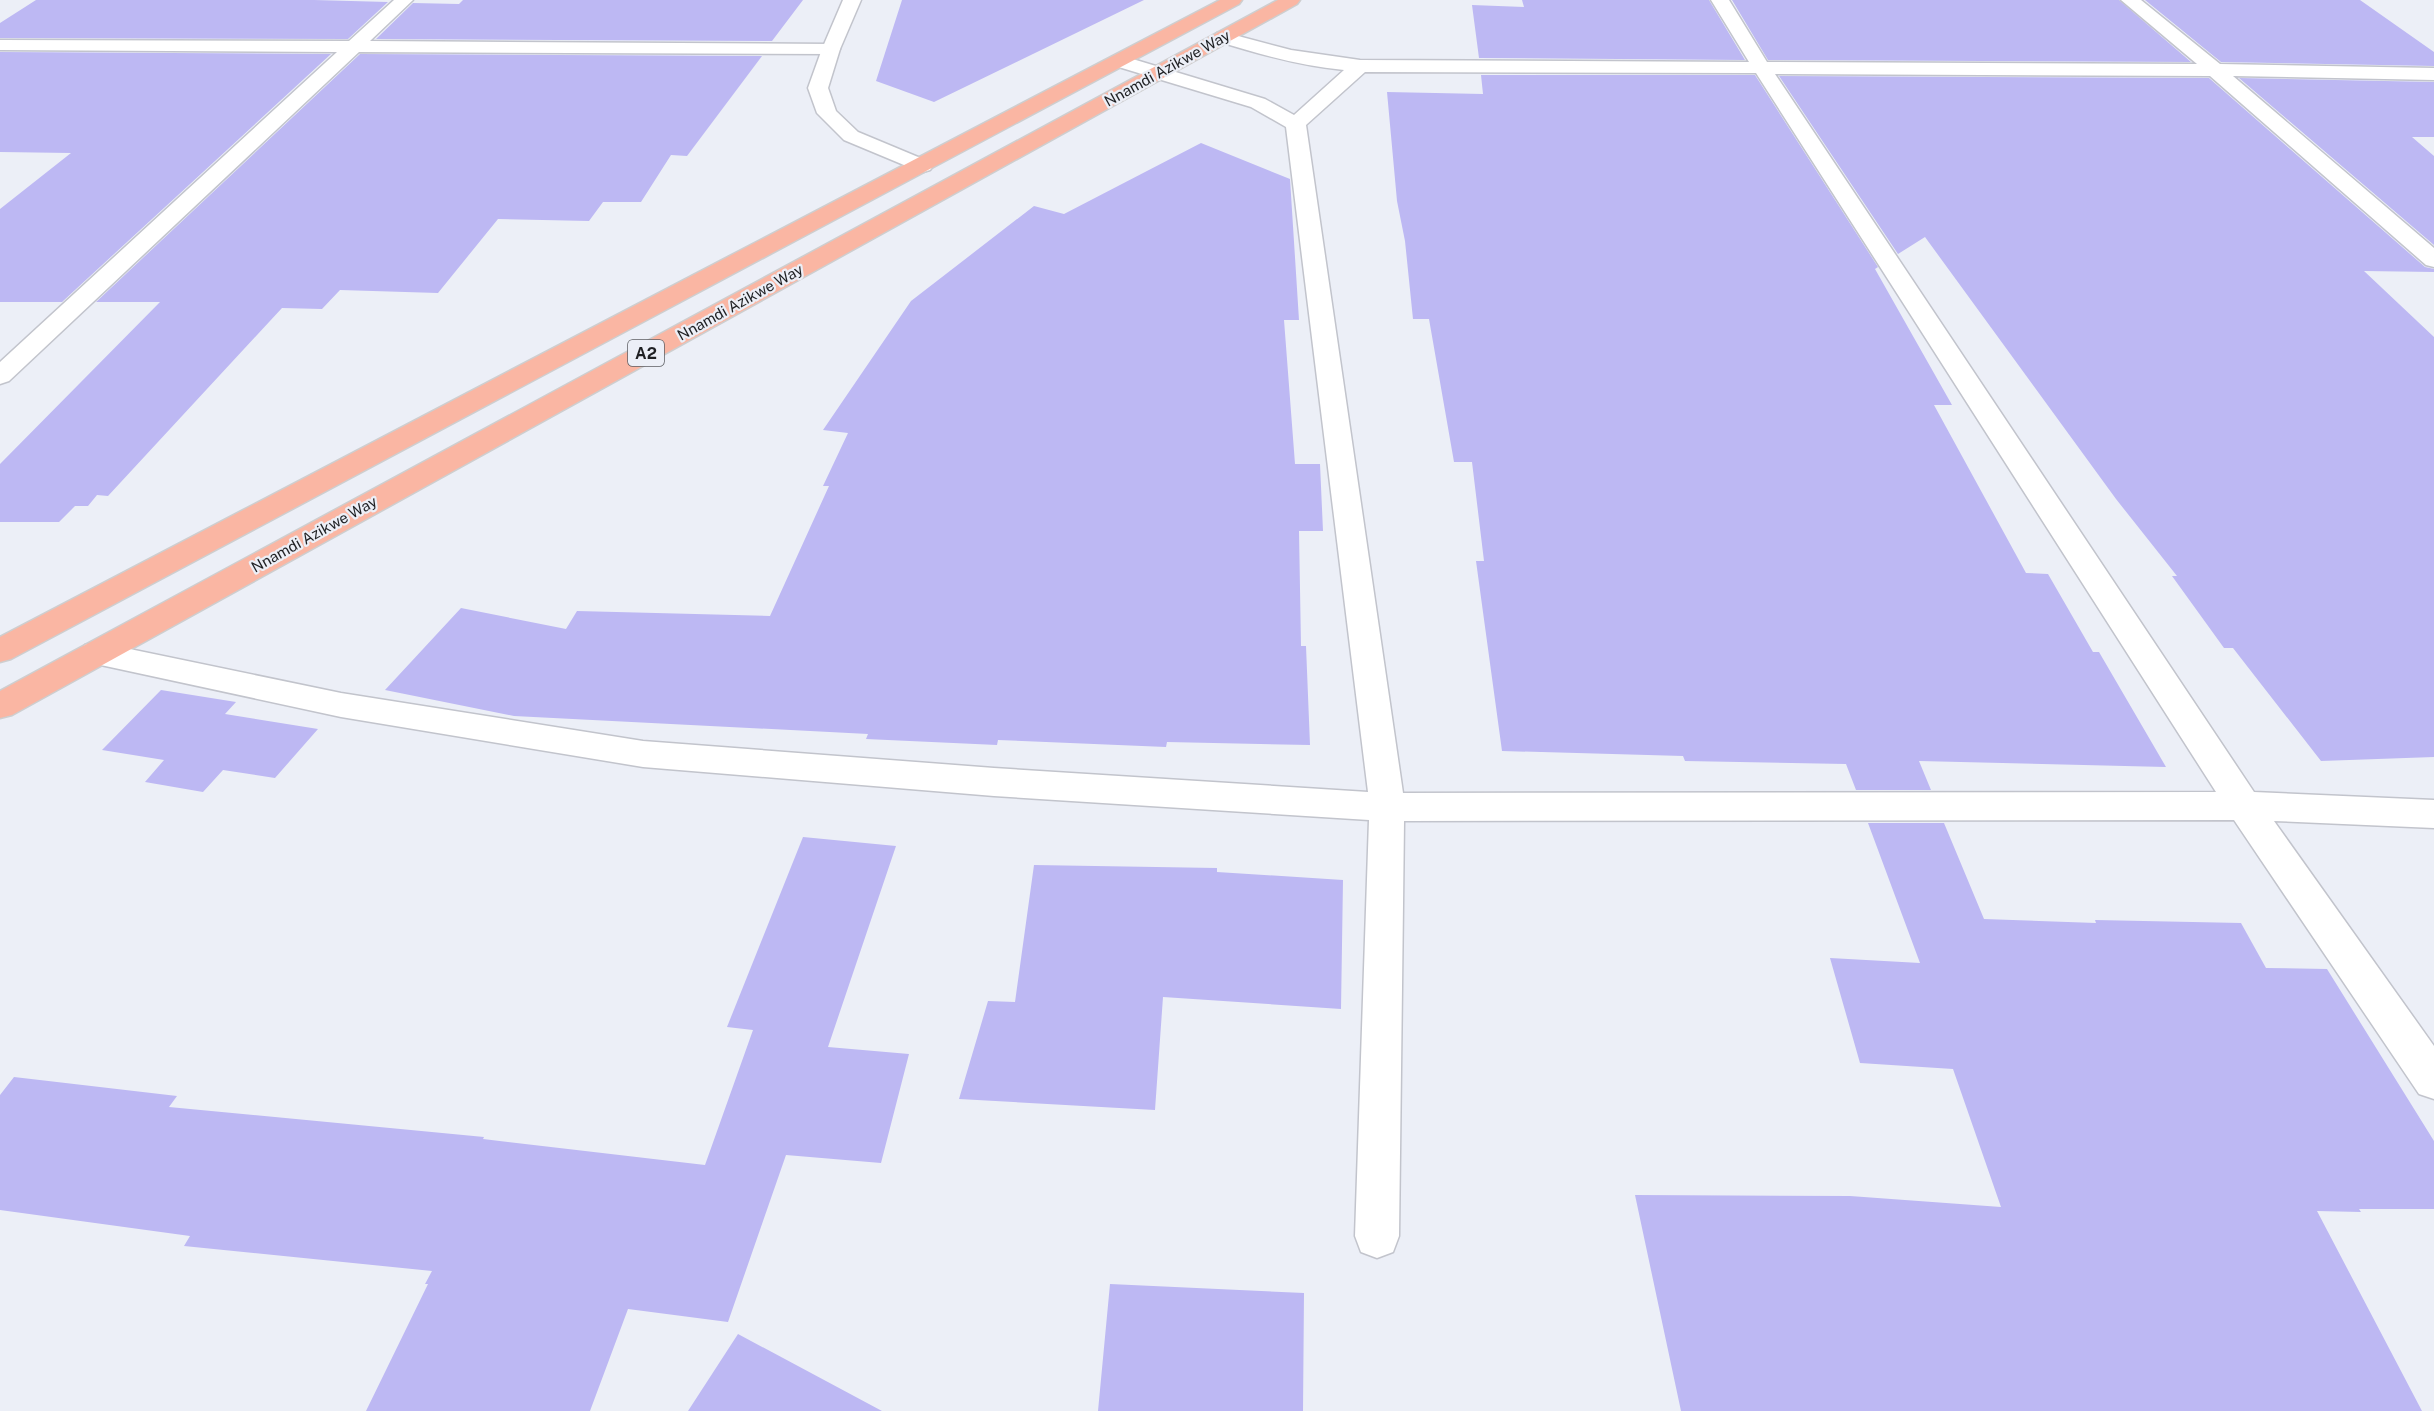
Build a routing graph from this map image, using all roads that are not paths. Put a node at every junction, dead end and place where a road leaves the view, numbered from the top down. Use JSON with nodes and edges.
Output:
{"nodes":[{"id":1,"x":404,"y":0,"type":"edge"},
{"id":2,"x":852,"y":0,"type":"edge"},
{"id":3,"x":1233,"y":0,"type":"edge"},
{"id":4,"x":1291,"y":0,"type":"edge"},
{"id":5,"x":1720,"y":0,"type":"edge"},
{"id":6,"x":2130,"y":0,"type":"edge"},
{"id":7,"x":1223,"y":37,"type":"junction"},
{"id":8,"x":0,"y":45,"type":"edge"},
{"id":9,"x":356,"y":46,"type":"junction"},
{"id":10,"x":831,"y":49,"type":"junction"},
{"id":11,"x":1119,"y":61,"type":"junction"},
{"id":12,"x":1360,"y":66,"type":"junction"},
{"id":13,"x":1761,"y":67,"type":"junction"},
{"id":14,"x":2215,"y":70,"type":"junction"},
{"id":15,"x":1160,"y":73,"type":"junction"},
{"id":16,"x":2434,"y":74,"type":"edge"},
{"id":17,"x":1296,"y":124,"type":"junction"},
{"id":18,"x":923,"y":166,"type":"junction"},
{"id":19,"x":2434,"y":260,"type":"edge"},
{"id":20,"x":0,"y":376,"type":"edge"},
{"id":21,"x":0,"y":651,"type":"edge"},
{"id":22,"x":96,"y":653,"type":"junction"},
{"id":23,"x":0,"y":706,"type":"edge"},
{"id":24,"x":2244,"y":806,"type":"junction"},
{"id":25,"x":1387,"y":807,"type":"junction"},
{"id":26,"x":2434,"y":814,"type":"edge"},
{"id":27,"x":2434,"y":1080,"type":"edge"},
{"id":28,"x":1377,"y":1236,"type":"dead end"}],
"edges":[{"from":1,"to":9,"type":"street"},
{"from":2,"to":10,"type":"street"},
{"from":3,"to":11,"type":"highway","name":"Nnamdi Azikwe Way","number":"A2"},
{"from":4,"to":7,"type":"highway","name":"Nnamdi Azikwe Way","number":"A2"},
{"from":5,"to":13,"type":"street"},
{"from":6,"to":14,"type":"street"},
{"from":7,"to":12,"type":"street"},
{"from":7,"to":15,"type":"highway","name":"Nnamdi Azikwe Way","number":"A2"},
{"from":8,"to":9,"type":"street"},
{"from":9,"to":10,"type":"street"},
{"from":9,"to":20,"type":"street"},
{"from":10,"to":18,"type":"street"},
{"from":11,"to":15,"type":"street"},
{"from":11,"to":18,"type":"highway","name":"Nnamdi Azikwe Way","number":"A2"},
{"from":12,"to":13,"type":"street"},
{"from":12,"to":17,"type":"street"},
{"from":13,"to":14,"type":"street"},
{"from":13,"to":24,"type":"street"},
{"from":14,"to":16,"type":"street"},
{"from":14,"to":19,"type":"street"},
{"from":15,"to":17,"type":"street"},
{"from":15,"to":22,"type":"highway","name":"Nnamdi Azikwe Way","number":"A2"},
{"from":17,"to":25,"type":"street"},
{"from":18,"to":21,"type":"highway","name":"Nnamdi Azikwe Way","number":"A2"},
{"from":22,"to":23,"type":"highway","name":"Nnamdi Azikwe Way","number":"A2"},
{"from":22,"to":25,"type":"street"},
{"from":24,"to":25,"type":"street"},
{"from":24,"to":26,"type":"street"},
{"from":24,"to":27,"type":"street"},
{"from":25,"to":28,"type":"street"}]}
